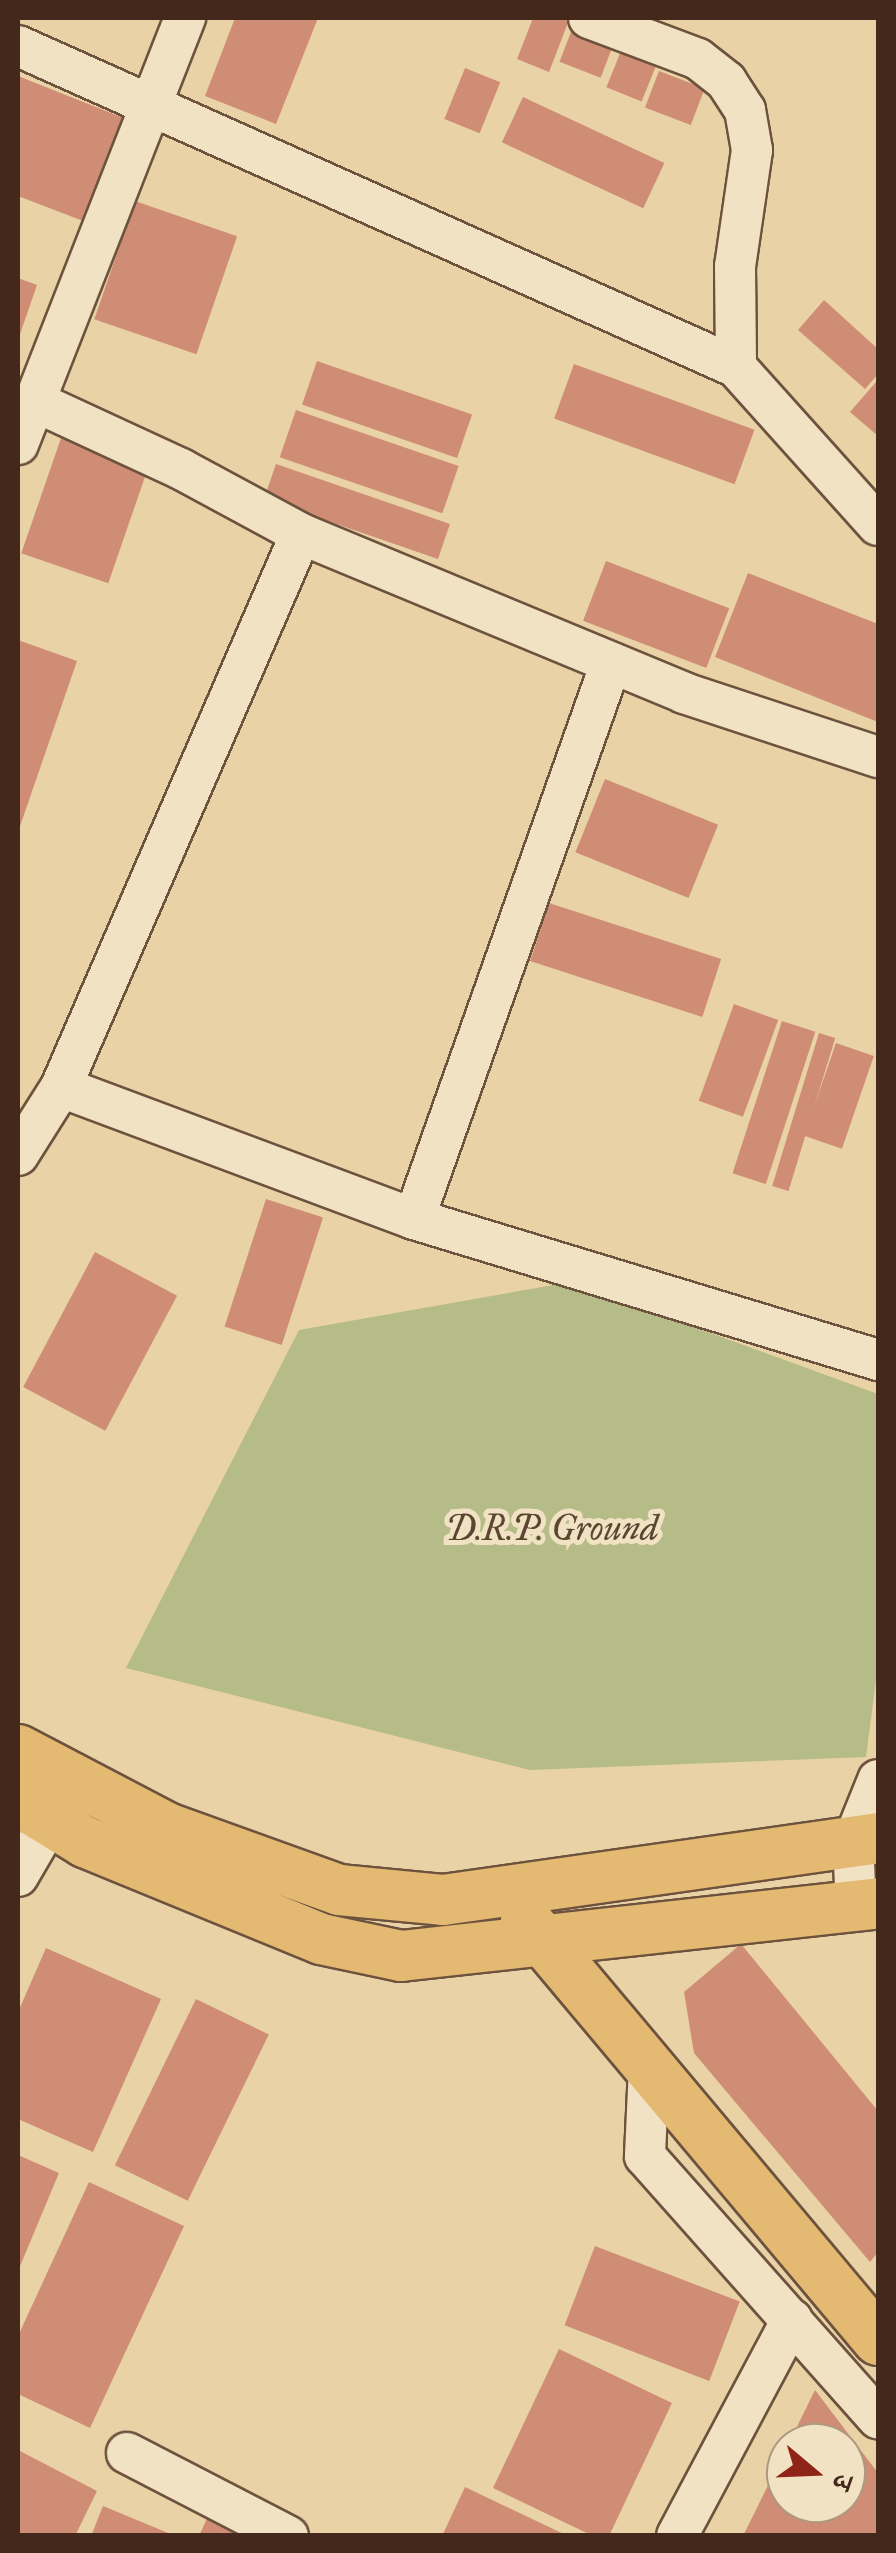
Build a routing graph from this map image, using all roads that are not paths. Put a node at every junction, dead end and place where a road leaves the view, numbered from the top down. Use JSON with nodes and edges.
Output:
{"nodes":[{"id":1,"x":185,"y":18,"type":"edge"},
{"id":2,"x":589,"y":18,"type":"edge"},
{"id":3,"x":18,"y":46,"type":"edge"},
{"id":4,"x":153,"y":105,"type":"junction"},
{"id":5,"x":736,"y":367,"type":"junction"},
{"id":6,"x":34,"y":401,"type":"junction"},
{"id":7,"x":18,"y":444,"type":"edge"},
{"id":8,"x":878,"y":526,"type":"edge"},
{"id":9,"x":302,"y":534,"type":"junction"},
{"id":10,"x":612,"y":663,"type":"junction"},
{"id":11,"x":878,"y":757,"type":"edge"},
{"id":12,"x":61,"y":1087,"type":"junction"},
{"id":13,"x":18,"y":1155,"type":"edge"},
{"id":14,"x":414,"y":1219,"type":"junction"},
{"id":15,"x":878,"y":1360,"type":"edge"},
{"id":16,"x":18,"y":1750,"type":"edge"},
{"id":17,"x":878,"y":1780,"type":"edge"},
{"id":18,"x":34,"y":1811,"type":"edge"},
{"id":19,"x":866,"y":1840,"type":"edge"},
{"id":20,"x":18,"y":1876,"type":"edge"},
{"id":21,"x":504,"y":1894,"type":"junction"},
{"id":22,"x":867,"y":1904,"type":"edge"},
{"id":23,"x":542,"y":1940,"type":"junction"},
{"id":24,"x":650,"y":2068,"type":"junction"},
{"id":25,"x":792,"y":2320,"type":"junction"},
{"id":26,"x":878,"y":2340,"type":"edge"},
{"id":27,"x":878,"y":2418,"type":"edge"},
{"id":28,"x":127,"y":2453,"type":"dead end"},
{"id":29,"x":288,"y":2536,"type":"edge"},
{"id":30,"x":677,"y":2536,"type":"edge"}],
"edges":[{"from":1,"to":4,"type":"street"},
{"from":2,"to":5,"type":"street"},
{"from":3,"to":4,"type":"street"},
{"from":4,"to":5,"type":"street"},
{"from":4,"to":6,"type":"street"},
{"from":5,"to":8,"type":"street"},
{"from":6,"to":7,"type":"street"},
{"from":6,"to":9,"type":"street"},
{"from":9,"to":10,"type":"street"},
{"from":9,"to":12,"type":"street"},
{"from":10,"to":11,"type":"street"},
{"from":10,"to":14,"type":"street"},
{"from":12,"to":13,"type":"street"},
{"from":12,"to":14,"type":"street"},
{"from":14,"to":15,"type":"street"},
{"from":16,"to":21,"type":"main road"},
{"from":17,"to":19,"type":"street"},
{"from":18,"to":20,"type":"street"},
{"from":18,"to":23,"type":"main road"},
{"from":19,"to":21,"type":"main road"},
{"from":19,"to":22,"type":"street"},
{"from":21,"to":23,"type":"main road"},
{"from":22,"to":23,"type":"main road"},
{"from":23,"to":24,"type":"main road"},
{"from":24,"to":25,"type":"street"},
{"from":24,"to":26,"type":"main road"},
{"from":25,"to":27,"type":"street"},
{"from":25,"to":30,"type":"street"},
{"from":28,"to":29,"type":"street"}]}
